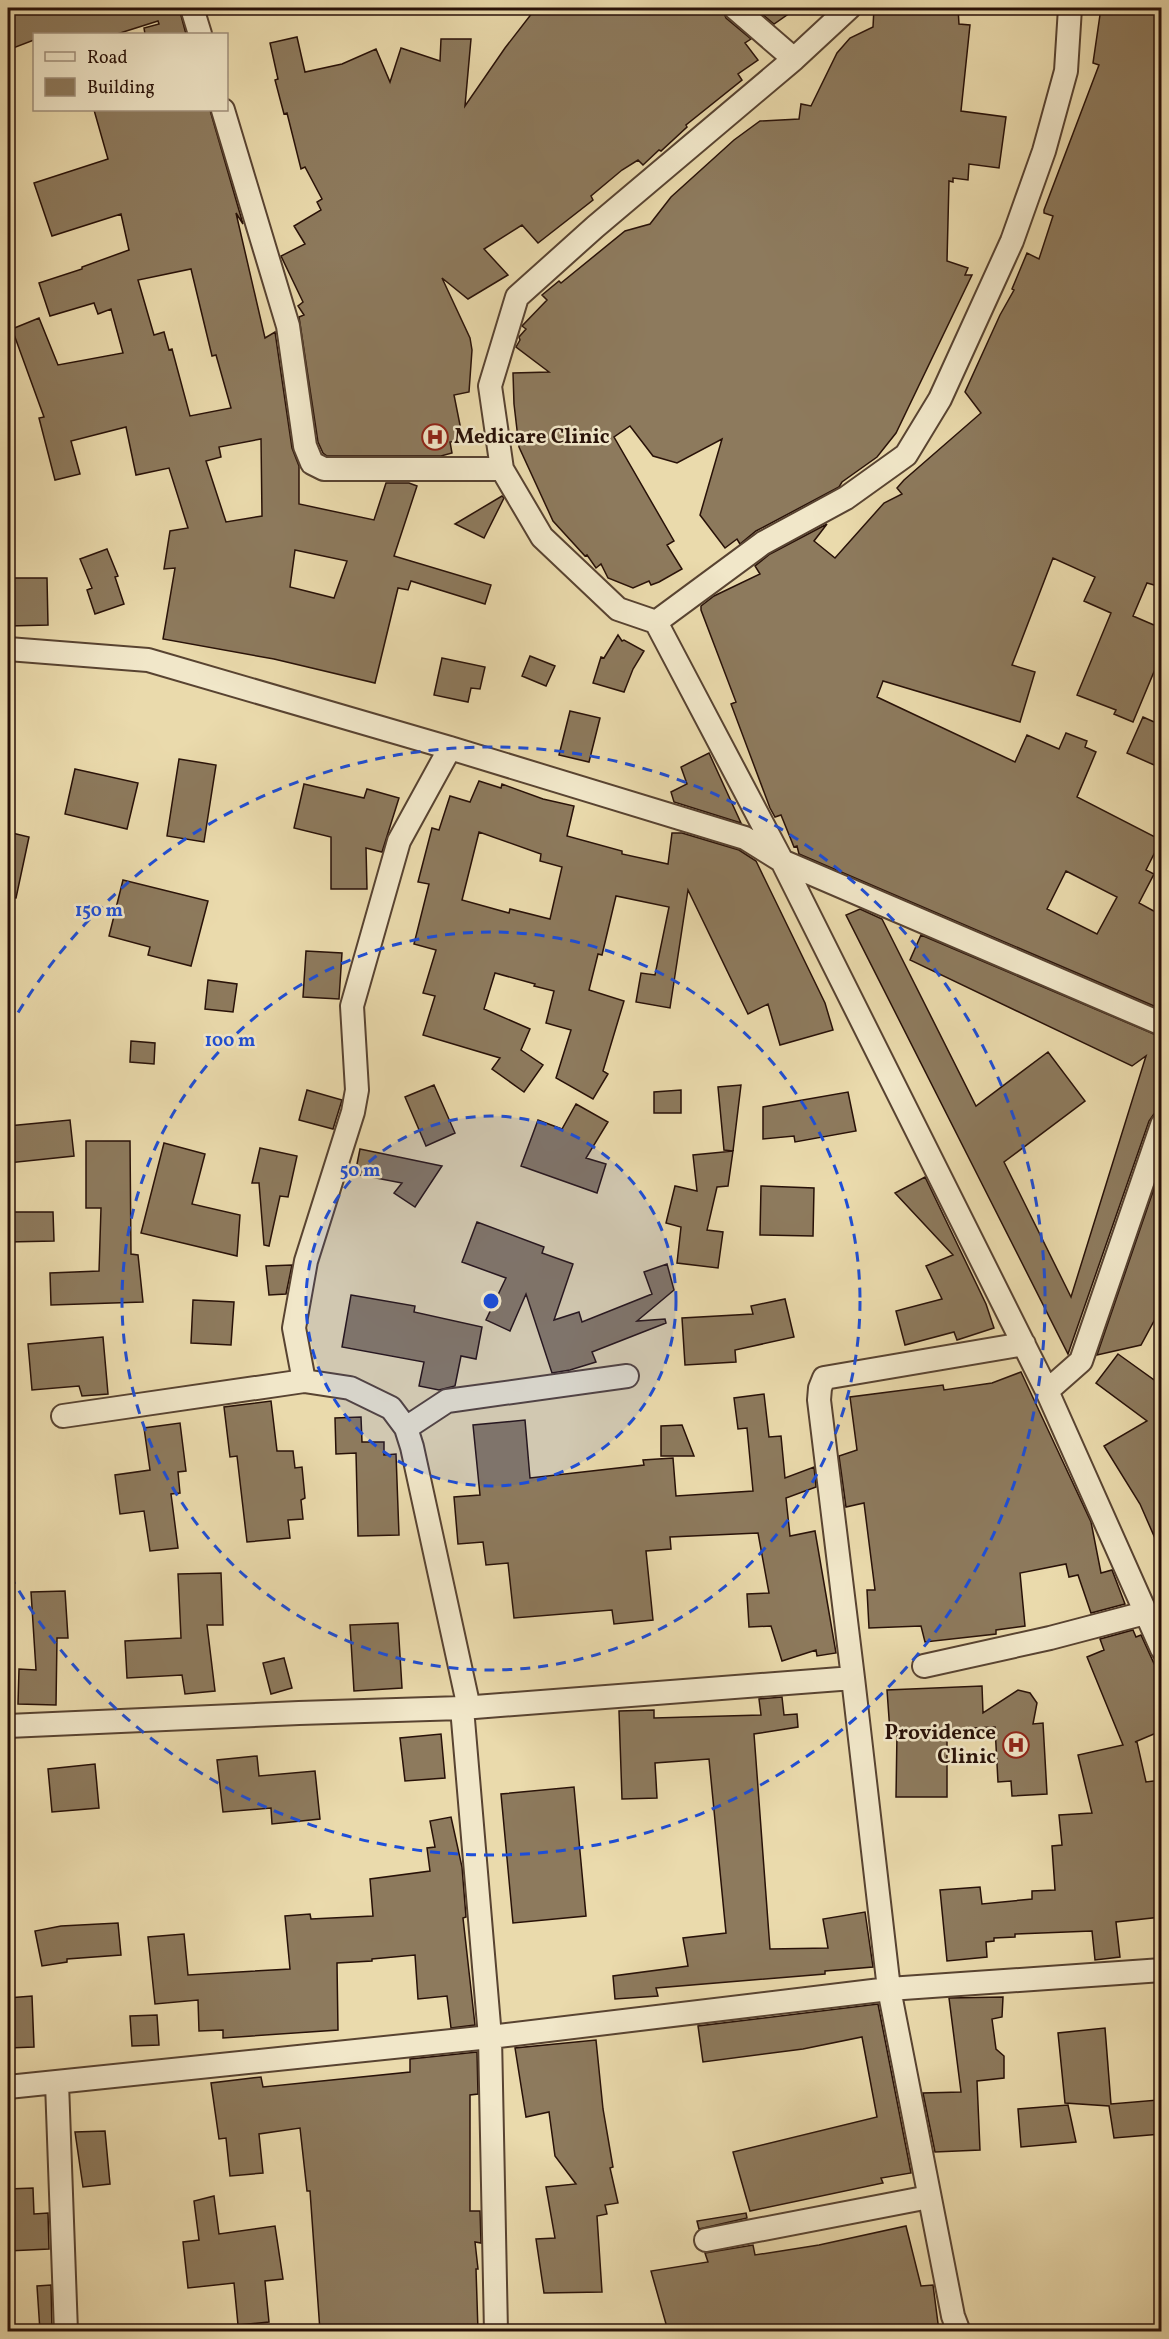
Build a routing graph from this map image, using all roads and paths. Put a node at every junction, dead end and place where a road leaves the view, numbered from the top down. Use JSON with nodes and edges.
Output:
{"nodes":[{"id":1,"x":192,"y":8,"type":"edge"},
{"id":2,"x":735,"y":8,"type":"edge"},
{"id":3,"x":849,"y":8,"type":"edge"},
{"id":4,"x":1070,"y":8,"type":"edge"},
{"id":5,"x":200,"y":33,"type":"edge"},
{"id":6,"x":794,"y":59,"type":"junction"},
{"id":7,"x":223,"y":111,"type":"edge"},
{"id":8,"x":502,"y":469,"type":"junction"},
{"id":9,"x":656,"y":622,"type":"junction"},
{"id":10,"x":8,"y":649,"type":"edge"},
{"id":11,"x":450,"y":748,"type":"junction"},
{"id":12,"x":782,"y":861,"type":"junction"},
{"id":13,"x":1161,"y":1024,"type":"edge"},
{"id":14,"x":1161,"y":1125,"type":"edge"},
{"id":15,"x":1024,"y":1344,"type":"junction"},
{"id":16,"x":627,"y":1376,"type":"dead end"},
{"id":17,"x":304,"y":1381,"type":"junction"},
{"id":18,"x":1047,"y":1391,"type":"junction"},
{"id":19,"x":63,"y":1416,"type":"dead end"},
{"id":20,"x":406,"y":1428,"type":"junction"},
{"id":21,"x":1145,"y":1613,"type":"junction"},
{"id":22,"x":1161,"y":1648,"type":"edge"},
{"id":23,"x":924,"y":1666,"type":"dead end"},
{"id":24,"x":853,"y":1678,"type":"junction"},
{"id":25,"x":465,"y":1708,"type":"junction"},
{"id":26,"x":8,"y":1726,"type":"edge"},
{"id":27,"x":1161,"y":1970,"type":"edge"},
{"id":28,"x":889,"y":1989,"type":"junction"},
{"id":29,"x":490,"y":2037,"type":"junction"},
{"id":30,"x":57,"y":2083,"type":"junction"},
{"id":31,"x":8,"y":2087,"type":"edge"},
{"id":32,"x":929,"y":2197,"type":"junction"},
{"id":33,"x":706,"y":2240,"type":"dead end"},
{"id":34,"x":66,"y":2331,"type":"edge"},
{"id":35,"x":496,"y":2331,"type":"edge"},
{"id":36,"x":958,"y":2331,"type":"edge"}],
"edges":[{"from":1,"to":5,"type":"street"},
{"from":2,"to":6,"type":"street"},
{"from":3,"to":6,"type":"street"},
{"from":4,"to":9,"type":"street"},
{"from":6,"to":8,"type":"street"},
{"from":7,"to":8,"type":"street"},
{"from":8,"to":9,"type":"street"},
{"from":9,"to":12,"type":"street"},
{"from":10,"to":11,"type":"street"},
{"from":11,"to":12,"type":"street"},
{"from":11,"to":17,"type":"street"},
{"from":12,"to":13,"type":"street"},
{"from":12,"to":15,"type":"street"},
{"from":14,"to":18,"type":"street"},
{"from":15,"to":18,"type":"street"},
{"from":15,"to":24,"type":"street"},
{"from":16,"to":20,"type":"street"},
{"from":17,"to":19,"type":"street"},
{"from":17,"to":20,"type":"street"},
{"from":18,"to":21,"type":"street"},
{"from":20,"to":25,"type":"street"},
{"from":21,"to":22,"type":"street"},
{"from":21,"to":23,"type":"street"},
{"from":24,"to":25,"type":"street"},
{"from":24,"to":28,"type":"street"},
{"from":25,"to":26,"type":"street"},
{"from":25,"to":29,"type":"street"},
{"from":27,"to":28,"type":"street"},
{"from":28,"to":29,"type":"street"},
{"from":28,"to":32,"type":"street"},
{"from":29,"to":30,"type":"street"},
{"from":29,"to":35,"type":"street"},
{"from":30,"to":31,"type":"street"},
{"from":30,"to":34,"type":"street"},
{"from":32,"to":33,"type":"street"},
{"from":32,"to":36,"type":"street"}]}
